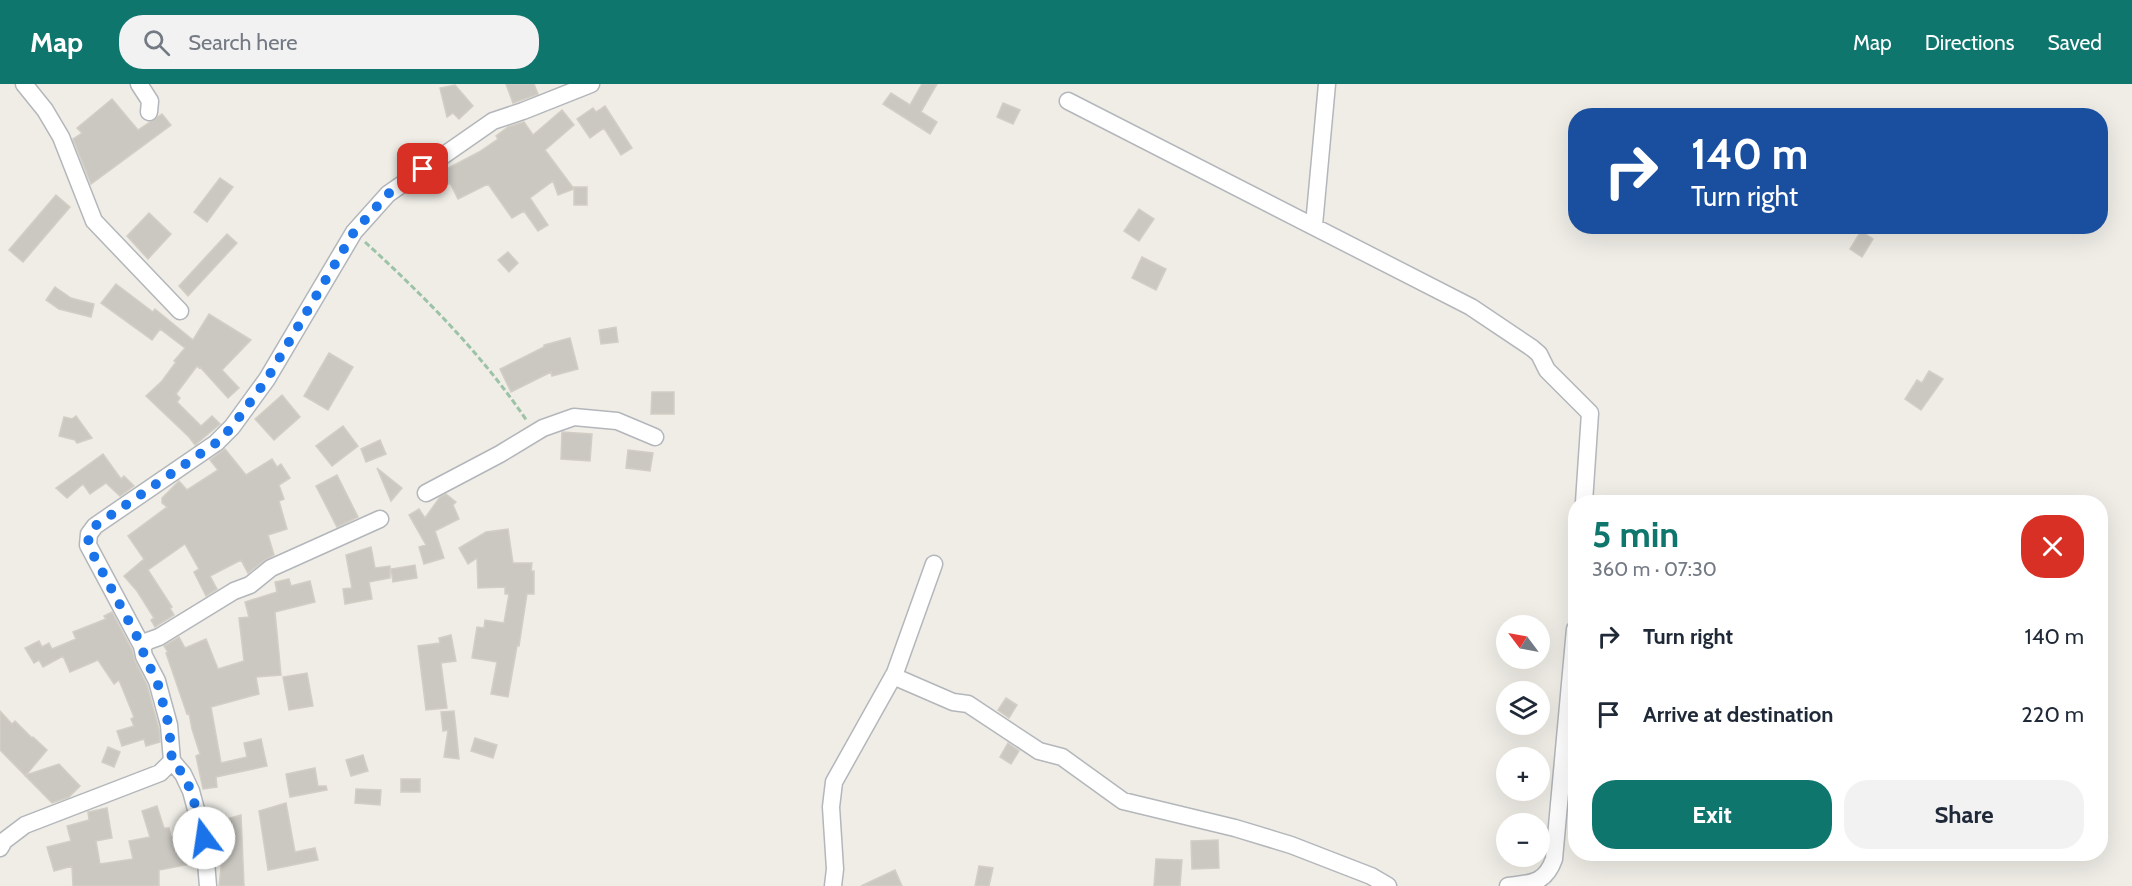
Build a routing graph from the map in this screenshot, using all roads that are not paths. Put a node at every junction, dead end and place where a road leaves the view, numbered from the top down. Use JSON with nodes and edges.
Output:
{"nodes":[{"id":1,"x":139,"y":84,"type":"edge"},
{"id":2,"x":591,"y":84,"type":"edge"},
{"id":3,"x":1327,"y":84,"type":"edge"},
{"id":4,"x":27,"y":85,"type":"edge"},
{"id":5,"x":1068,"y":101,"type":"dead end"},
{"id":6,"x":148,"y":112,"type":"dead end"},
{"id":7,"x":1314,"y":225,"type":"junction"},
{"id":8,"x":180,"y":311,"type":"dead end"},
{"id":9,"x":655,"y":437,"type":"dead end"},
{"id":10,"x":426,"y":493,"type":"dead end"},
{"id":11,"x":1584,"y":495,"type":"edge"},
{"id":12,"x":380,"y":519,"type":"dead end"},
{"id":13,"x":934,"y":564,"type":"dead end"},
{"id":14,"x":142,"y":646,"type":"junction"},
{"id":15,"x":893,"y":676,"type":"junction"},
{"id":16,"x":1568,"y":706,"type":"edge"},
{"id":17,"x":172,"y":761,"type":"junction"},
{"id":18,"x":0,"y":848,"type":"edge"},
{"id":19,"x":208,"y":886,"type":"edge"},
{"id":20,"x":833,"y":886,"type":"edge"},
{"id":21,"x":1388,"y":886,"type":"edge"},
{"id":22,"x":1508,"y":886,"type":"edge"}],
"edges":[{"from":1,"to":6,"type":"street"},
{"from":2,"to":14,"type":"street"},
{"from":3,"to":7,"type":"street"},
{"from":4,"to":8,"type":"street"},
{"from":5,"to":7,"type":"street"},
{"from":7,"to":11,"type":"street"},
{"from":9,"to":10,"type":"street"},
{"from":12,"to":14,"type":"street"},
{"from":13,"to":15,"type":"street"},
{"from":14,"to":17,"type":"street"},
{"from":15,"to":20,"type":"street"},
{"from":15,"to":21,"type":"street"},
{"from":16,"to":22,"type":"street"},
{"from":17,"to":18,"type":"street"},
{"from":17,"to":19,"type":"street"}]}
